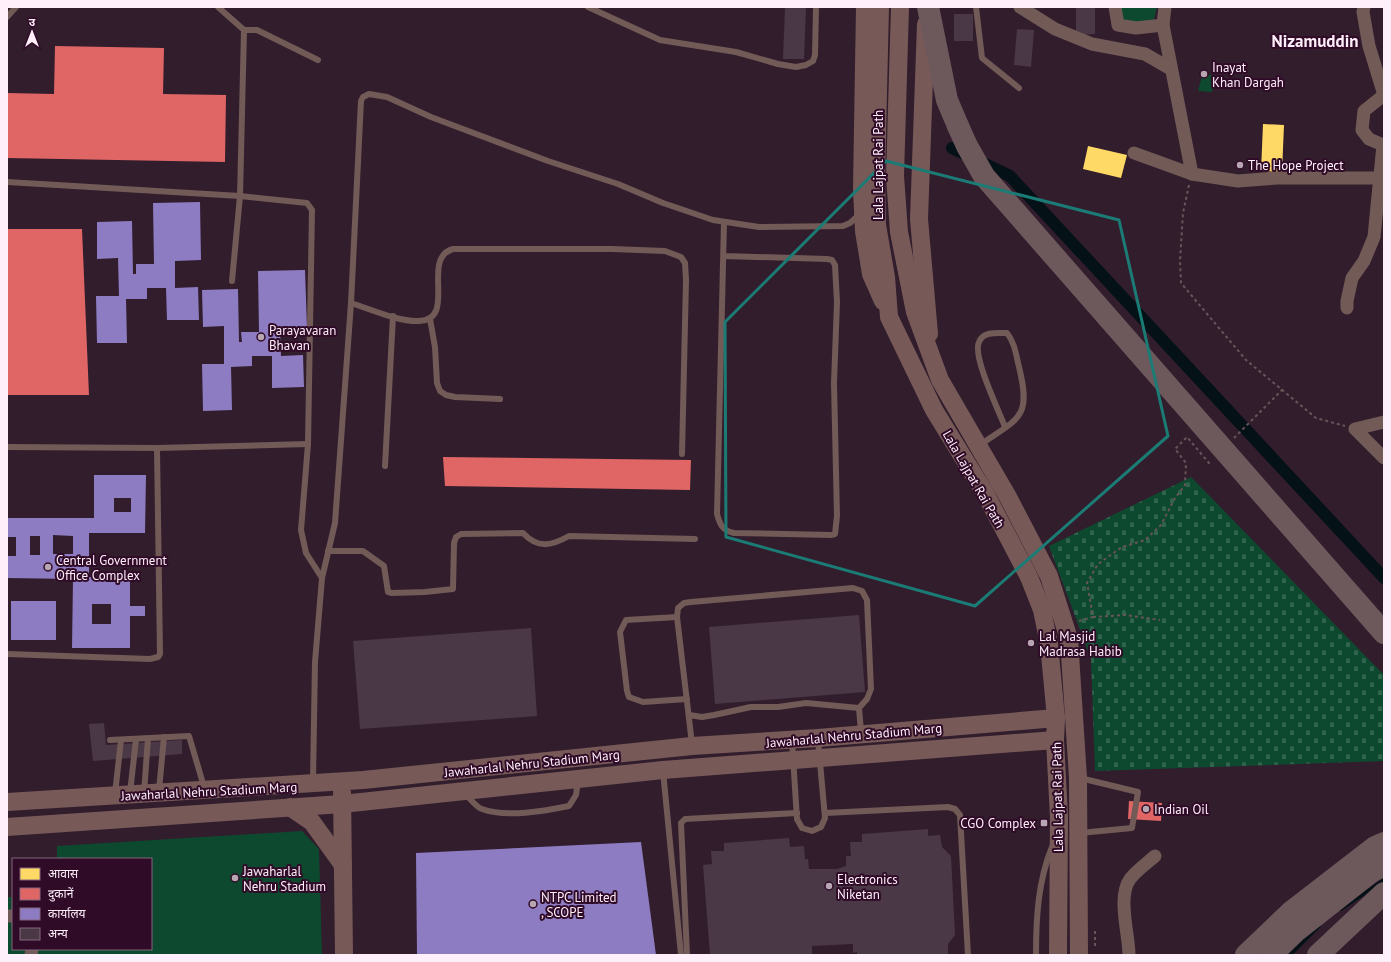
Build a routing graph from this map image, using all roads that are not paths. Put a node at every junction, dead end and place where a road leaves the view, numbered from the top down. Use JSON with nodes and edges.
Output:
{"nodes":[{"id":1,"x":16,"y":7,"type":"edge"},
{"id":2,"x":218,"y":7,"type":"edge"},
{"id":3,"x":588,"y":7,"type":"edge"},
{"id":4,"x":816,"y":7,"type":"edge"},
{"id":5,"x":865,"y":7,"type":"edge"},
{"id":6,"x":880,"y":7,"type":"edge"},
{"id":7,"x":900,"y":7,"type":"edge"},
{"id":8,"x":927,"y":7,"type":"edge"},
{"id":9,"x":976,"y":7,"type":"edge"},
{"id":10,"x":1020,"y":7,"type":"edge"},
{"id":11,"x":1115,"y":7,"type":"edge"},
{"id":12,"x":1166,"y":7,"type":"edge"},
{"id":13,"x":1364,"y":7,"type":"edge"},
{"id":14,"x":7,"y":17,"type":"edge"},
{"id":15,"x":1163,"y":25,"type":"junction"},
{"id":16,"x":244,"y":30,"type":"junction"},
{"id":17,"x":318,"y":60,"type":"dead end"},
{"id":18,"x":1171,"y":70,"type":"junction"},
{"id":19,"x":1019,"y":88,"type":"dead end"},
{"id":20,"x":1134,"y":153,"type":"dead end"},
{"id":21,"x":1192,"y":174,"type":"junction"},
{"id":22,"x":1382,"y":178,"type":"edge"},
{"id":23,"x":7,"y":182,"type":"edge"},
{"id":24,"x":240,"y":196,"type":"junction"},
{"id":25,"x":863,"y":211,"type":"junction"},
{"id":26,"x":724,"y":222,"type":"junction"},
{"id":27,"x":724,"y":256,"type":"junction"},
{"id":28,"x":232,"y":281,"type":"dead end"},
{"id":29,"x":351,"y":303,"type":"junction"},
{"id":30,"x":1347,"y":308,"type":"dead end"},
{"id":31,"x":392,"y":316,"type":"junction"},
{"id":32,"x":889,"y":317,"type":"junction"},
{"id":33,"x":430,"y":319,"type":"junction"},
{"id":34,"x":930,"y":348,"type":"junction"},
{"id":35,"x":500,"y":399,"type":"dead end"},
{"id":36,"x":1384,"y":422,"type":"edge"},
{"id":37,"x":1005,"y":427,"type":"junction"},
{"id":38,"x":308,"y":444,"type":"junction"},
{"id":39,"x":978,"y":446,"type":"junction"},
{"id":40,"x":7,"y":447,"type":"edge"},
{"id":41,"x":157,"y":448,"type":"junction"},
{"id":42,"x":682,"y":454,"type":"dead end"},
{"id":43,"x":1384,"y":458,"type":"edge"},
{"id":44,"x":385,"y":466,"type":"dead end"},
{"id":45,"x":695,"y":539,"type":"dead end"},
{"id":46,"x":328,"y":551,"type":"junction"},
{"id":47,"x":322,"y":578,"type":"junction"},
{"id":48,"x":677,"y":617,"type":"junction"},
{"id":49,"x":1384,"y":633,"type":"edge"},
{"id":50,"x":7,"y":654,"type":"edge"},
{"id":51,"x":687,"y":700,"type":"junction"},
{"id":52,"x":859,"y":708,"type":"junction"},
{"id":53,"x":689,"y":714,"type":"junction"},
{"id":54,"x":1056,"y":718,"type":"junction"},
{"id":55,"x":862,"y":734,"type":"junction"},
{"id":56,"x":164,"y":737,"type":"junction"},
{"id":57,"x":148,"y":738,"type":"junction"},
{"id":58,"x":818,"y":738,"type":"junction"},
{"id":59,"x":136,"y":739,"type":"junction"},
{"id":60,"x":110,"y":740,"type":"dead end"},
{"id":61,"x":121,"y":740,"type":"junction"},
{"id":62,"x":792,"y":740,"type":"junction"},
{"id":63,"x":1055,"y":740,"type":"junction"},
{"id":64,"x":692,"y":746,"type":"junction"},
{"id":65,"x":820,"y":758,"type":"junction"},
{"id":66,"x":794,"y":760,"type":"junction"},
{"id":67,"x":663,"y":770,"type":"junction"},
{"id":68,"x":1078,"y":778,"type":"junction"},
{"id":69,"x":578,"y":779,"type":"junction"},
{"id":70,"x":341,"y":782,"type":"junction"},
{"id":71,"x":313,"y":784,"type":"junction"},
{"id":72,"x":205,"y":791,"type":"junction"},
{"id":73,"x":463,"y":791,"type":"junction"},
{"id":74,"x":137,"y":795,"type":"junction"},
{"id":75,"x":7,"y":802,"type":"edge"},
{"id":76,"x":342,"y":804,"type":"junction"},
{"id":77,"x":290,"y":807,"type":"junction"},
{"id":78,"x":797,"y":813,"type":"junction"},
{"id":79,"x":825,"y":813,"type":"junction"},
{"id":80,"x":7,"y":827,"type":"edge"},
{"id":81,"x":1059,"y":831,"type":"junction"},
{"id":82,"x":1078,"y":833,"type":"junction"},
{"id":83,"x":1384,"y":843,"type":"edge"},
{"id":84,"x":1155,"y":856,"type":"dead end"},
{"id":85,"x":343,"y":865,"type":"junction"},
{"id":86,"x":1384,"y":865,"type":"edge"},
{"id":87,"x":1384,"y":893,"type":"edge"},
{"id":88,"x":344,"y":955,"type":"edge"},
{"id":89,"x":681,"y":955,"type":"edge"},
{"id":90,"x":687,"y":955,"type":"edge"},
{"id":91,"x":968,"y":955,"type":"edge"},
{"id":92,"x":1036,"y":955,"type":"edge"},
{"id":93,"x":1058,"y":955,"type":"edge"},
{"id":94,"x":1079,"y":955,"type":"edge"},
{"id":95,"x":1129,"y":955,"type":"edge"},
{"id":96,"x":1246,"y":955,"type":"edge"},
{"id":97,"x":1271,"y":955,"type":"edge"},
{"id":98,"x":1318,"y":955,"type":"edge"}],
"edges":[{"from":1,"to":14,"type":"lane"},
{"from":2,"to":16,"type":"lane"},
{"from":3,"to":4,"type":"lane"},
{"from":5,"to":25,"type":"main road"},
{"from":6,"to":32,"type":"main road","name":"Lala Lajpat Rai Path"},
{"from":7,"to":34,"type":"main road","name":"Lala Lajpat Rai Path"},
{"from":8,"to":34,"type":"main road"},
{"from":8,"to":49,"type":"highway","bridge":true},
{"from":9,"to":19,"type":"lane"},
{"from":10,"to":18,"type":"street"},
{"from":11,"to":15,"type":"street"},
{"from":12,"to":15,"type":"street"},
{"from":13,"to":22,"type":"street"},
{"from":15,"to":18,"type":"street"},
{"from":16,"to":17,"type":"lane"},
{"from":16,"to":24,"type":"lane"},
{"from":18,"to":21,"type":"street"},
{"from":20,"to":21,"type":"street"},
{"from":21,"to":22,"type":"street"},
{"from":22,"to":30,"type":"street"},
{"from":23,"to":24,"type":"lane"},
{"from":24,"to":28,"type":"lane"},
{"from":24,"to":38,"type":"lane"},
{"from":25,"to":26,"type":"lane"},
{"from":25,"to":32,"type":"main road"},
{"from":26,"to":27,"type":"lane"},
{"from":26,"to":29,"type":"lane"},
{"from":27,"to":27,"type":"lane"},
{"from":29,"to":31,"type":"lane"},
{"from":29,"to":46,"type":"lane"},
{"from":31,"to":33,"type":"lane"},
{"from":31,"to":44,"type":"lane"},
{"from":32,"to":54,"type":"main road","name":"Lala Lajpat Rai Path"},
{"from":33,"to":35,"type":"lane"},
{"from":33,"to":42,"type":"lane"},
{"from":34,"to":39,"type":"main road","name":"Lala Lajpat Rai Path"},
{"from":36,"to":43,"type":"street"},
{"from":37,"to":37,"type":"lane"},
{"from":37,"to":39,"type":"lane"},
{"from":38,"to":41,"type":"lane"},
{"from":38,"to":47,"type":"lane"},
{"from":39,"to":68,"type":"main road","name":"Lala Lajpat Rai Path"},
{"from":40,"to":41,"type":"lane"},
{"from":41,"to":50,"type":"lane"},
{"from":45,"to":46,"type":"lane"},
{"from":46,"to":47,"type":"lane"},
{"from":47,"to":71,"type":"lane"},
{"from":48,"to":51,"type":"lane"},
{"from":48,"to":51,"type":"lane"},
{"from":48,"to":52,"type":"lane"},
{"from":51,"to":53,"type":"lane"},
{"from":52,"to":53,"type":"lane"},
{"from":52,"to":55,"type":"lane"},
{"from":53,"to":64,"type":"lane"},
{"from":54,"to":55,"type":"main road","name":"Jawaharlal Nehru Stadium Marg"},
{"from":54,"to":63,"type":"main road","name":"Lala Lajpat Rai Path"},
{"from":55,"to":58,"type":"main road","name":"Jawaharlal Nehru Stadium Marg"},
{"from":56,"to":57,"type":"lane"},
{"from":56,"to":72,"type":"lane"},
{"from":56,"to":74,"type":"lane"},
{"from":57,"to":59,"type":"lane"},
{"from":57,"to":74,"type":"lane"},
{"from":58,"to":62,"type":"main road","name":"Jawaharlal Nehru Stadium Marg"},
{"from":58,"to":65,"type":"lane"},
{"from":59,"to":61,"type":"lane"},
{"from":59,"to":74,"type":"lane"},
{"from":60,"to":61,"type":"lane"},
{"from":61,"to":74,"type":"lane"},
{"from":62,"to":64,"type":"main road","name":"Jawaharlal Nehru Stadium Marg"},
{"from":62,"to":66,"type":"lane"},
{"from":63,"to":65,"type":"main road","name":"Jawaharlal Nehru Stadium Marg"},
{"from":63,"to":81,"type":"main road","name":"Lala Lajpat Rai Path"},
{"from":64,"to":70,"type":"main road","name":"Jawaharlal Nehru Stadium Marg"},
{"from":65,"to":66,"type":"main road","name":"Jawaharlal Nehru Stadium Marg"},
{"from":65,"to":79,"type":"lane"},
{"from":66,"to":67,"type":"main road","name":"Jawaharlal Nehru Stadium Marg"},
{"from":66,"to":78,"type":"lane"},
{"from":67,"to":69,"type":"main road","name":"Jawaharlal Nehru Stadium Marg"},
{"from":67,"to":89,"type":"lane"},
{"from":68,"to":82,"type":"main road","name":"Lala Lajpat Rai Path"},
{"from":68,"to":82,"type":"lane"},
{"from":69,"to":73,"type":"main road","name":"Jawaharlal Nehru Stadium Marg"},
{"from":69,"to":73,"type":"lane"},
{"from":70,"to":71,"type":"main road","name":"Jawaharlal Nehru Stadium Marg"},
{"from":70,"to":76,"type":"main road"},
{"from":71,"to":72,"type":"main road","name":"Jawaharlal Nehru Stadium Marg"},
{"from":72,"to":74,"type":"main road","name":"Jawaharlal Nehru Stadium Marg"},
{"from":73,"to":76,"type":"main road","name":"Jawaharlal Nehru Stadium Marg"},
{"from":74,"to":75,"type":"main road","name":"Jawaharlal Nehru Stadium Marg"},
{"from":76,"to":77,"type":"main road","name":"Jawaharlal Nehru Stadium Marg"},
{"from":76,"to":85,"type":"main road"},
{"from":77,"to":80,"type":"main road","name":"Jawaharlal Nehru Stadium Marg"},
{"from":77,"to":85,"type":"main road"},
{"from":78,"to":79,"type":"lane"},
{"from":78,"to":90,"type":"lane"},
{"from":79,"to":91,"type":"lane"},
{"from":81,"to":92,"type":"lane"},
{"from":81,"to":93,"type":"main road","name":"Lala Lajpat Rai Path"},
{"from":82,"to":94,"type":"main road","name":"Lala Lajpat Rai Path"},
{"from":83,"to":96,"type":"highway"},
{"from":84,"to":95,"type":"street"},
{"from":85,"to":88,"type":"main road"},
{"from":86,"to":97,"type":"highway"},
{"from":87,"to":98,"type":"highway"}]}
